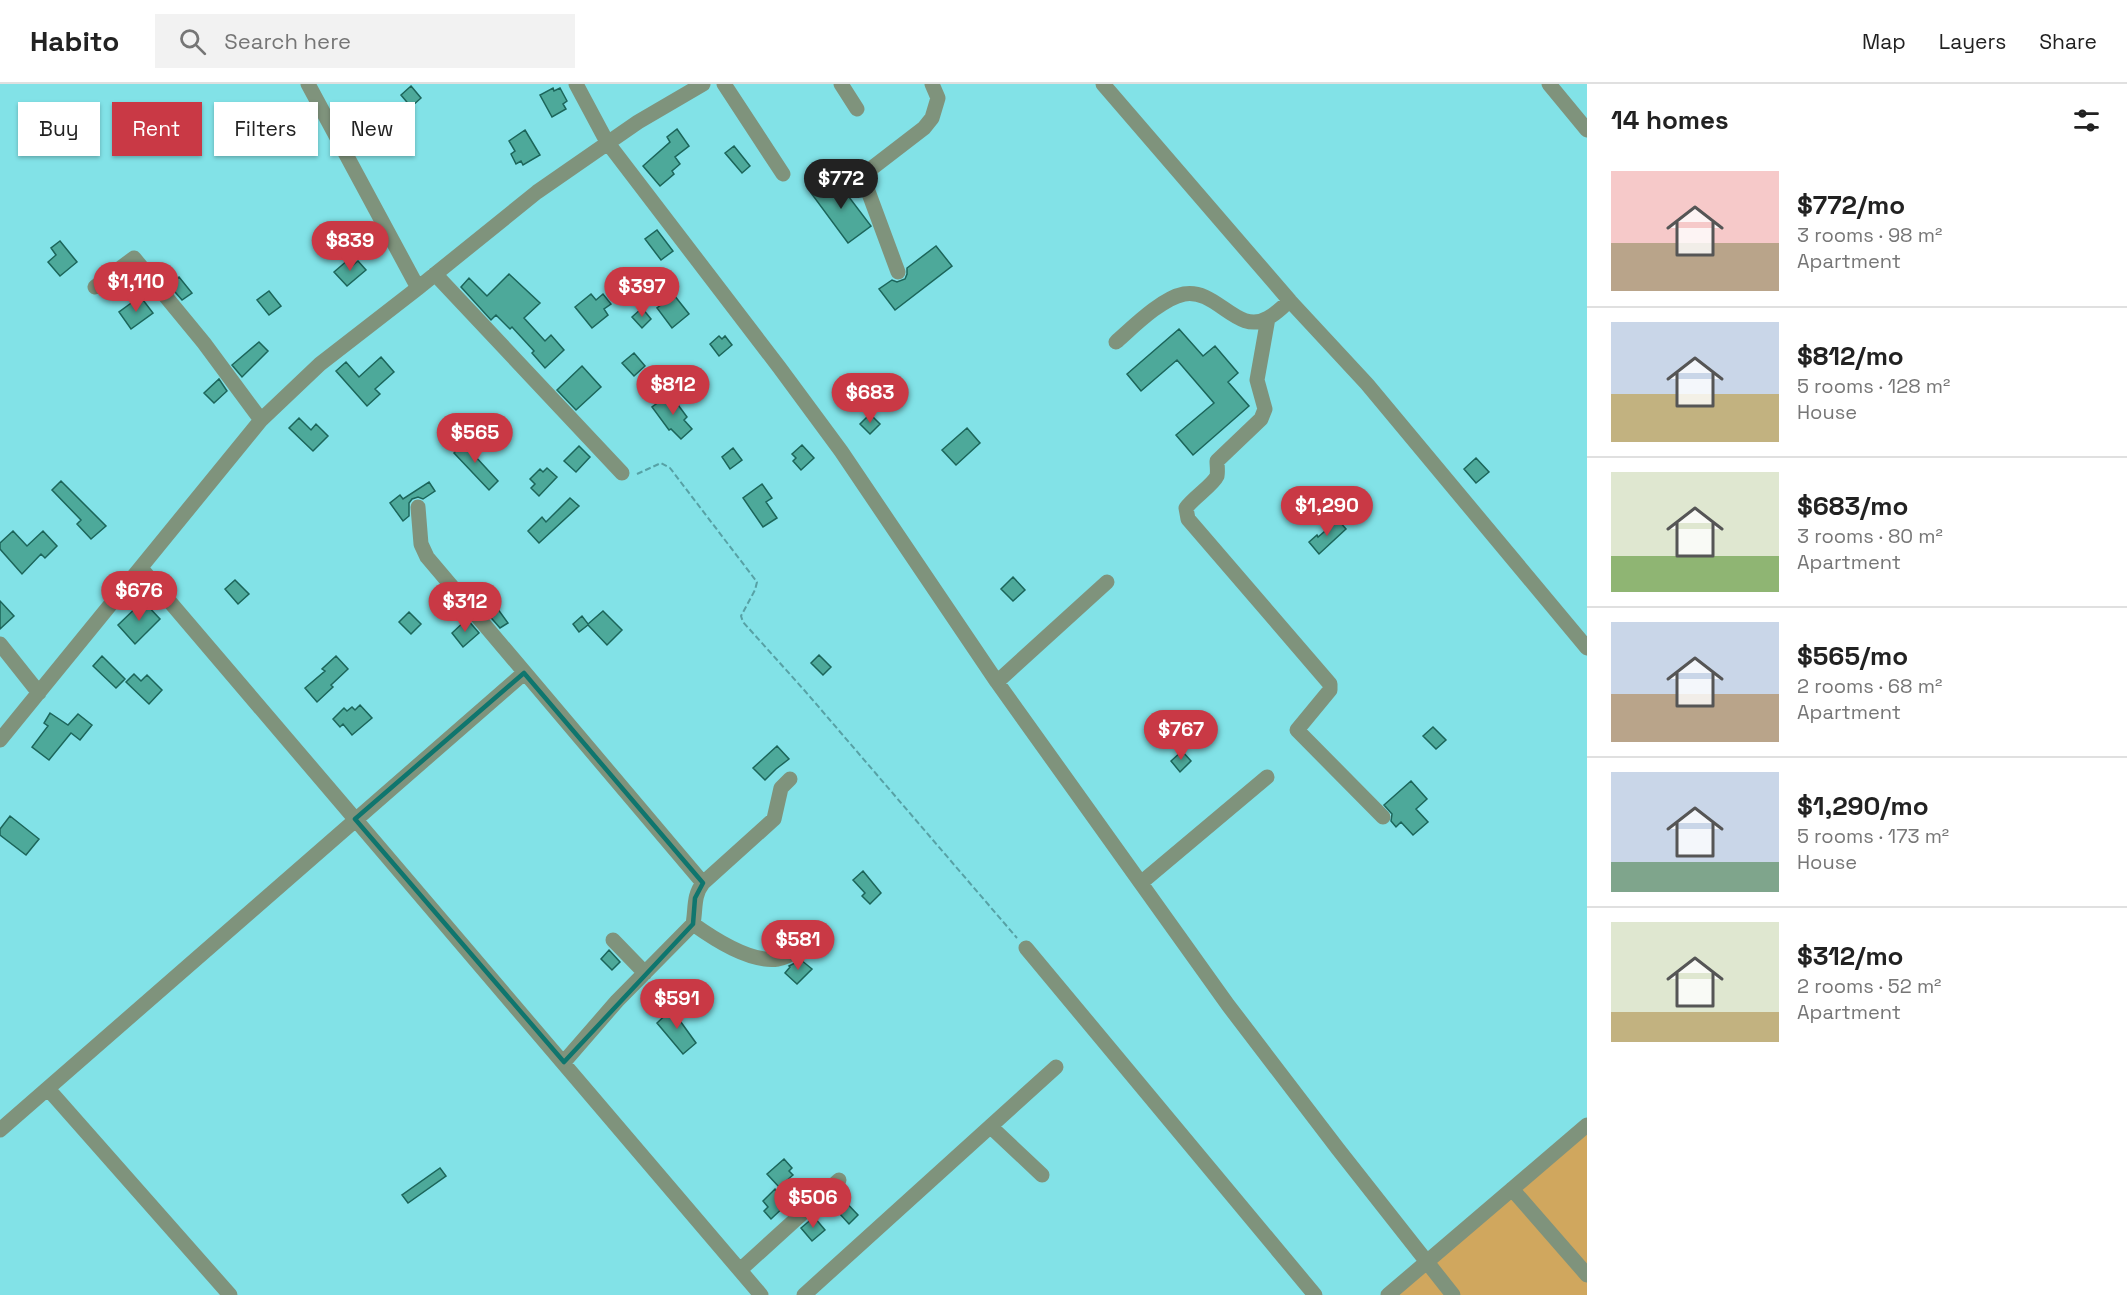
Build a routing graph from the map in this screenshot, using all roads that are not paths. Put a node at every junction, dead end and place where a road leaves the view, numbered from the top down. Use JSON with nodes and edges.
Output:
{"nodes":[{"id":1,"x":308,"y":84,"type":"edge"},
{"id":2,"x":576,"y":84,"type":"edge"},
{"id":3,"x":703,"y":84,"type":"edge"},
{"id":4,"x":724,"y":84,"type":"edge"},
{"id":5,"x":841,"y":84,"type":"edge"},
{"id":6,"x":932,"y":84,"type":"edge"},
{"id":7,"x":1103,"y":84,"type":"edge"},
{"id":8,"x":1549,"y":84,"type":"edge"},
{"id":9,"x":857,"y":109,"type":"dead end"},
{"id":10,"x":1587,"y":130,"type":"edge"},
{"id":11,"x":607,"y":142,"type":"junction"},
{"id":12,"x":783,"y":174,"type":"dead end"},
{"id":13,"x":898,"y":272,"type":"dead end"},
{"id":14,"x":435,"y":274,"type":"junction"},
{"id":15,"x":95,"y":287,"type":"dead end"},
{"id":16,"x":418,"y":288,"type":"junction"},
{"id":17,"x":1290,"y":301,"type":"junction"},
{"id":18,"x":1268,"y":318,"type":"junction"},
{"id":19,"x":1116,"y":342,"type":"dead end"},
{"id":20,"x":261,"y":420,"type":"junction"},
{"id":21,"x":622,"y":473,"type":"road end"},
{"id":22,"x":418,"y":507,"type":"dead end"},
{"id":23,"x":141,"y":568,"type":"junction"},
{"id":24,"x":1107,"y":582,"type":"dead end"},
{"id":25,"x":0,"y":644,"type":"edge"},
{"id":26,"x":1587,"y":648,"type":"edge"},
{"id":27,"x":524,"y":673,"type":"junction"},
{"id":28,"x":997,"y":682,"type":"junction"},
{"id":29,"x":39,"y":693,"type":"junction"},
{"id":30,"x":0,"y":740,"type":"edge"},
{"id":31,"x":1267,"y":777,"type":"dead end"},
{"id":32,"x":790,"y":779,"type":"dead end"},
{"id":33,"x":1383,"y":817,"type":"dead end"},
{"id":34,"x":356,"y":819,"type":"junction"},
{"id":35,"x":1142,"y":882,"type":"junction"},
{"id":36,"x":703,"y":883,"type":"junction"},
{"id":37,"x":693,"y":924,"type":"junction"},
{"id":38,"x":613,"y":940,"type":"dead end"},
{"id":39,"x":803,"y":947,"type":"dead end"},
{"id":40,"x":1026,"y":948,"type":"road end"},
{"id":41,"x":645,"y":973,"type":"junction"},
{"id":42,"x":564,"y":1062,"type":"junction"},
{"id":43,"x":1056,"y":1067,"type":"dead end"},
{"id":44,"x":49,"y":1090,"type":"junction"},
{"id":45,"x":1587,"y":1125,"type":"edge"},
{"id":46,"x":991,"y":1127,"type":"junction"},
{"id":47,"x":0,"y":1130,"type":"edge"},
{"id":48,"x":1042,"y":1175,"type":"dead end"},
{"id":49,"x":839,"y":1180,"type":"dead end"},
{"id":50,"x":1512,"y":1189,"type":"junction"},
{"id":51,"x":1426,"y":1262,"type":"junction"},
{"id":52,"x":740,"y":1270,"type":"junction"},
{"id":53,"x":1587,"y":1275,"type":"edge"},
{"id":54,"x":230,"y":1295,"type":"edge"},
{"id":55,"x":761,"y":1295,"type":"edge"},
{"id":56,"x":804,"y":1295,"type":"edge"},
{"id":57,"x":1315,"y":1295,"type":"edge"},
{"id":58,"x":1388,"y":1295,"type":"edge"},
{"id":59,"x":1453,"y":1295,"type":"edge"}],
"edges":[{"from":1,"to":16,"type":"street"},
{"from":2,"to":11,"type":"street"},
{"from":3,"to":11,"type":"street"},
{"from":4,"to":12,"type":"street"},
{"from":5,"to":9,"type":"street"},
{"from":6,"to":13,"type":"street"},
{"from":7,"to":17,"type":"street"},
{"from":8,"to":10,"type":"street"},
{"from":11,"to":14,"type":"street"},
{"from":11,"to":28,"type":"street"},
{"from":14,"to":16,"type":"street"},
{"from":14,"to":21,"type":"street"},
{"from":15,"to":20,"type":"street"},
{"from":16,"to":20,"type":"street"},
{"from":17,"to":18,"type":"street"},
{"from":17,"to":26,"type":"street"},
{"from":18,"to":19,"type":"street"},
{"from":18,"to":33,"type":"street"},
{"from":20,"to":23,"type":"street"},
{"from":22,"to":27,"type":"street"},
{"from":23,"to":29,"type":"street"},
{"from":23,"to":34,"type":"street"},
{"from":24,"to":28,"type":"street"},
{"from":25,"to":29,"type":"street"},
{"from":27,"to":34,"type":"street"},
{"from":27,"to":36,"type":"street"},
{"from":28,"to":35,"type":"street"},
{"from":29,"to":30,"type":"street"},
{"from":31,"to":35,"type":"street"},
{"from":32,"to":36,"type":"street"},
{"from":34,"to":42,"type":"street"},
{"from":34,"to":44,"type":"street"},
{"from":35,"to":51,"type":"street"},
{"from":36,"to":37,"type":"street"},
{"from":37,"to":39,"type":"street"},
{"from":37,"to":41,"type":"street"},
{"from":38,"to":41,"type":"street"},
{"from":40,"to":57,"type":"street"},
{"from":41,"to":42,"type":"street"},
{"from":42,"to":52,"type":"street"},
{"from":43,"to":46,"type":"street"},
{"from":44,"to":47,"type":"street"},
{"from":44,"to":54,"type":"street"},
{"from":45,"to":50,"type":"street"},
{"from":46,"to":48,"type":"street"},
{"from":46,"to":56,"type":"street"},
{"from":49,"to":52,"type":"street"},
{"from":50,"to":51,"type":"street"},
{"from":50,"to":53,"type":"street"},
{"from":51,"to":58,"type":"street"},
{"from":51,"to":59,"type":"street"},
{"from":52,"to":55,"type":"street"}]}
